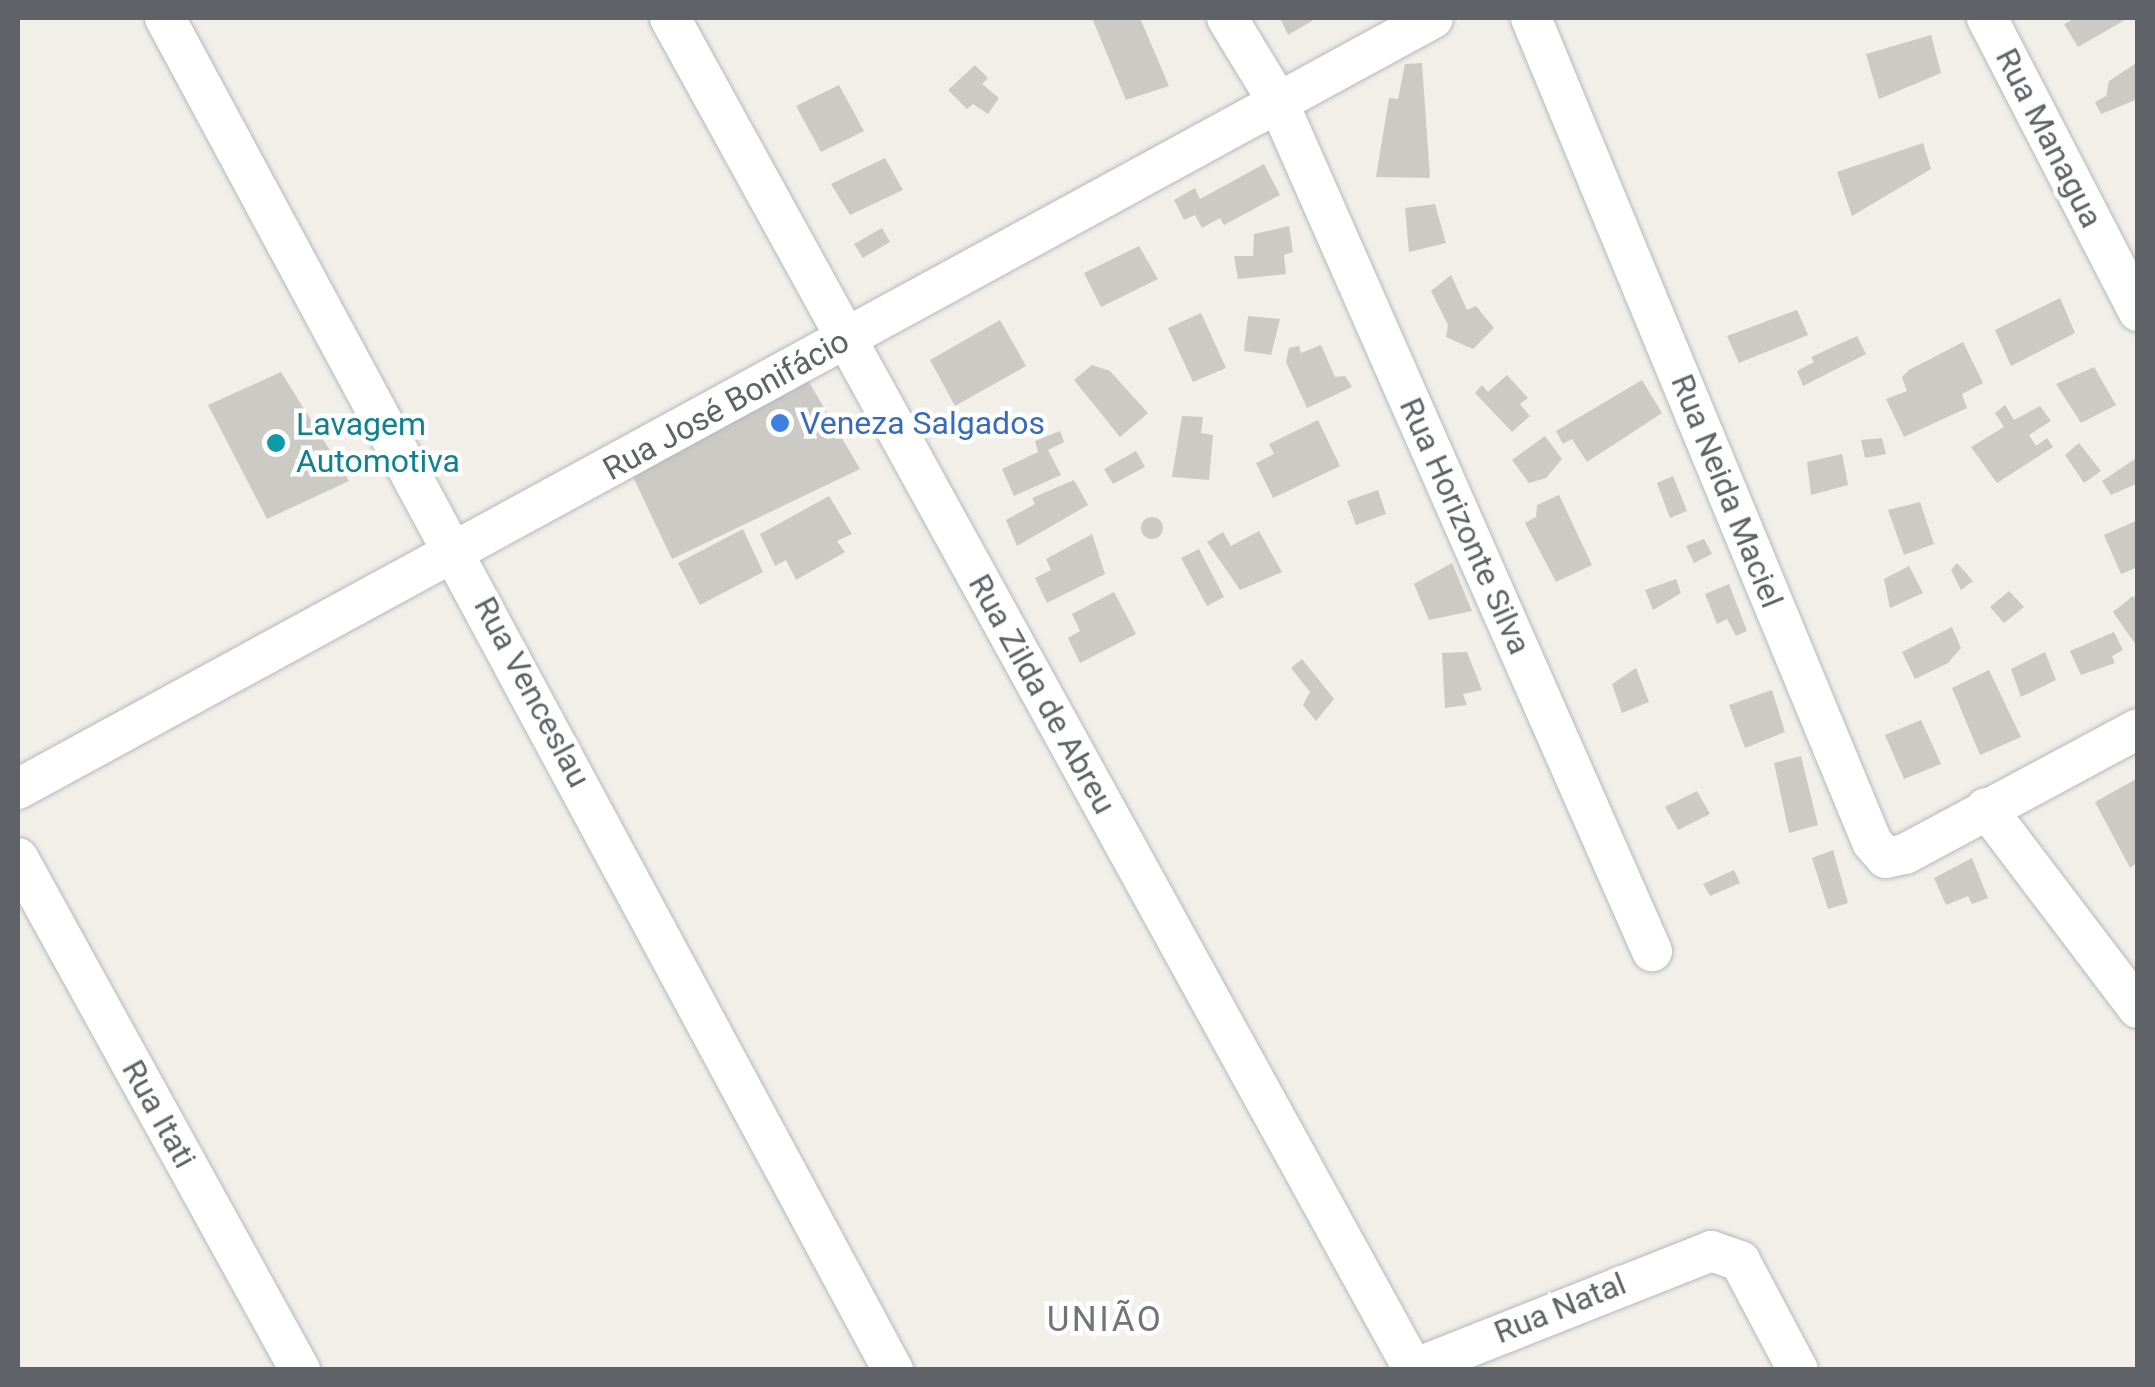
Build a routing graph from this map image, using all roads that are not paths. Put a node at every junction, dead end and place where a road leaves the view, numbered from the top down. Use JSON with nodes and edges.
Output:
{"nodes":[{"id":1,"x":165,"y":18,"type":"edge"},
{"id":2,"x":670,"y":18,"type":"edge"},
{"id":3,"x":1226,"y":18,"type":"edge"},
{"id":4,"x":1433,"y":18,"type":"edge"},
{"id":5,"x":1530,"y":18,"type":"edge"},
{"id":6,"x":1987,"y":18,"type":"edge"},
{"id":7,"x":1278,"y":102,"type":"junction"},
{"id":8,"x":2138,"y":311,"type":"edge"},
{"id":9,"x":847,"y":338,"type":"junction"},
{"id":10,"x":457,"y":553,"type":"junction"},
{"id":11,"x":2138,"y":730,"type":"edge"},
{"id":12,"x":18,"y":788,"type":"edge"},
{"id":13,"x":1986,"y":808,"type":"junction"},
{"id":14,"x":18,"y":858,"type":"edge"},
{"id":15,"x":1652,"y":951,"type":"dead end"},
{"id":16,"x":2138,"y":1008,"type":"edge"},
{"id":17,"x":1413,"y":1369,"type":"edge"},
{"id":18,"x":300,"y":1370,"type":"edge"},
{"id":19,"x":893,"y":1370,"type":"edge"},
{"id":20,"x":1798,"y":1370,"type":"edge"}],
"edges":[{"from":1,"to":10,"type":"street","name":"Rua Venceslau"},
{"from":2,"to":9,"type":"street","name":"Rua Zilda de Abreu"},
{"from":3,"to":7,"type":"street","name":"Rua Horizonte Silva"},
{"from":4,"to":7,"type":"street","name":"Rua José Bonifácio"},
{"from":5,"to":13,"type":"street","name":"Rua Neida Maciel"},
{"from":6,"to":8,"type":"street","name":"Rua Managua"},
{"from":7,"to":9,"type":"street","name":"Rua José Bonifácio"},
{"from":7,"to":15,"type":"street","name":"Rua Horizonte Silva"},
{"from":9,"to":10,"type":"street","name":"Rua José Bonifácio"},
{"from":9,"to":17,"type":"street","name":"Rua Zilda de Abreu"},
{"from":10,"to":12,"type":"street","name":"Rua José Bonifácio"},
{"from":10,"to":19,"type":"street","name":"Rua Venceslau"},
{"from":11,"to":13,"type":"street"},
{"from":13,"to":16,"type":"street"},
{"from":14,"to":18,"type":"street","name":"Rua Itati"},
{"from":17,"to":20,"type":"street","name":"Rua Natal"}]}
